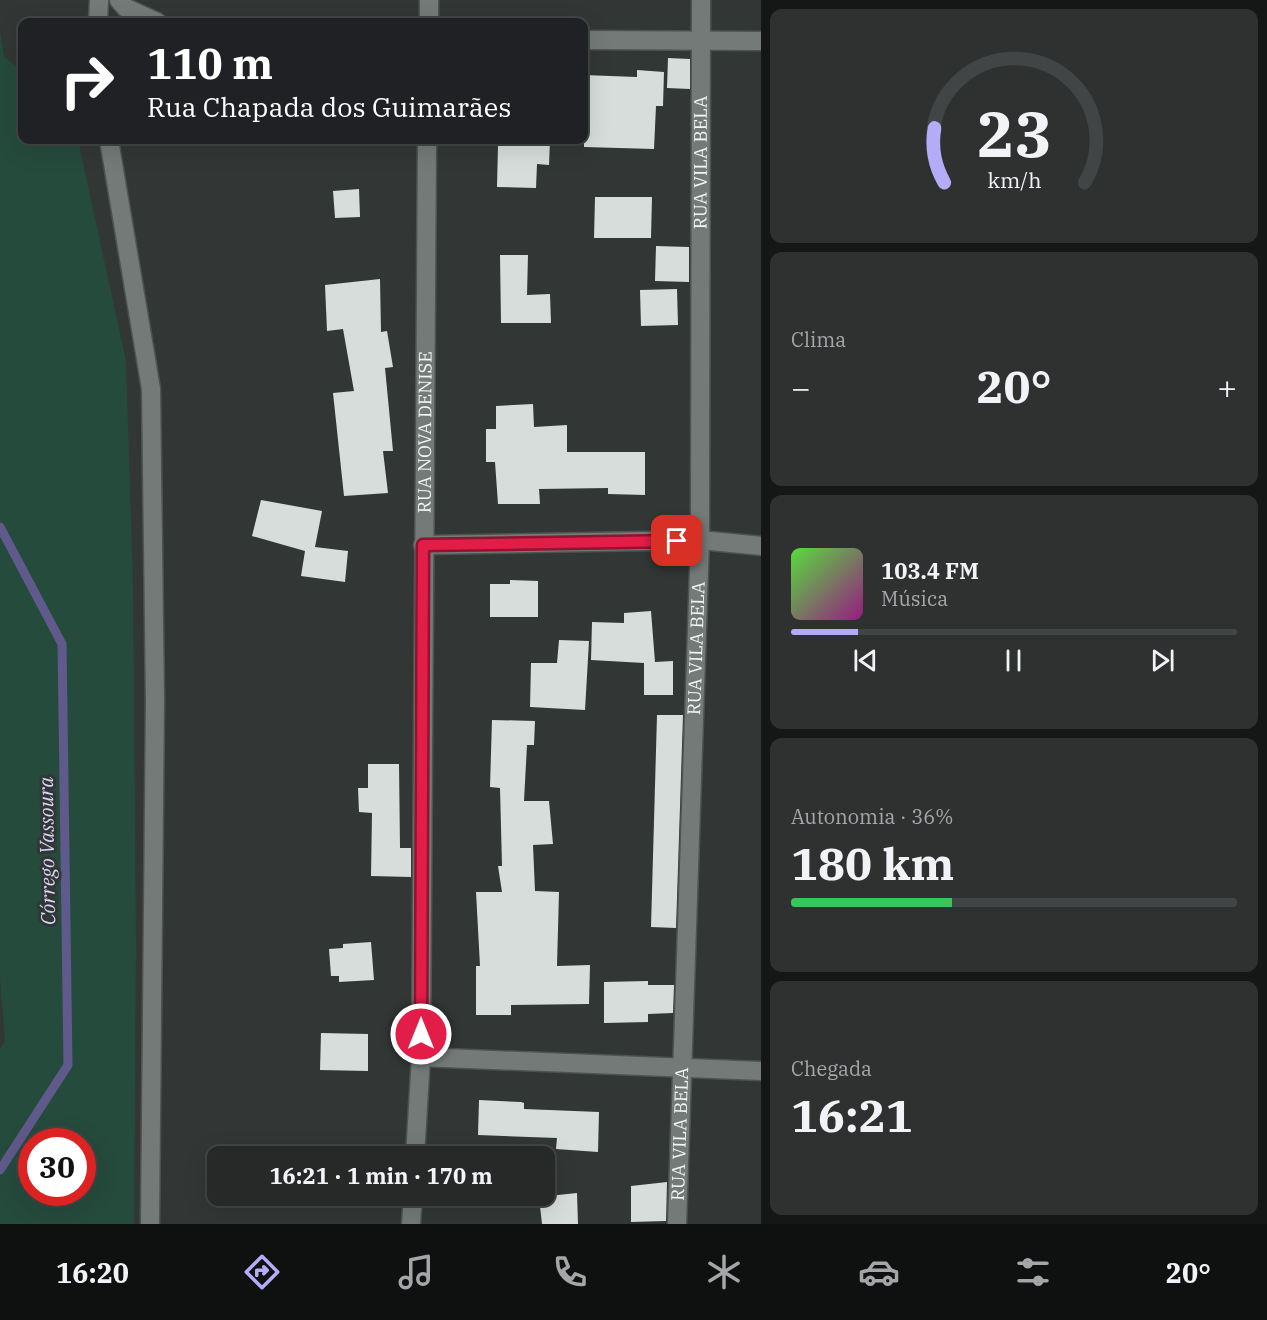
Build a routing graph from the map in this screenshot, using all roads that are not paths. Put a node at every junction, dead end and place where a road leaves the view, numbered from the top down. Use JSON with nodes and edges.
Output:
{"nodes":[{"id":1,"x":99,"y":0,"type":"edge"},
{"id":2,"x":119,"y":0,"type":"edge"},
{"id":3,"x":429,"y":0,"type":"edge"},
{"id":4,"x":701,"y":0,"type":"edge"},
{"id":5,"x":98,"y":18,"type":"edge"},
{"id":6,"x":148,"y":18,"type":"edge"},
{"id":7,"x":429,"y":18,"type":"edge"},
{"id":8,"x":588,"y":40,"type":"edge"},
{"id":9,"x":700,"y":41,"type":"junction"},
{"id":10,"x":761,"y":41,"type":"edge"},
{"id":11,"x":110,"y":144,"type":"edge"},
{"id":12,"x":427,"y":144,"type":"edge"},
{"id":13,"x":700,"y":540,"type":"junction"},
{"id":14,"x":423,"y":545,"type":"junction"},
{"id":15,"x":761,"y":546,"type":"edge"},
{"id":16,"x":421,"y":1057,"type":"junction"},
{"id":17,"x":681,"y":1066,"type":"junction"},
{"id":18,"x":761,"y":1071,"type":"edge"},
{"id":19,"x":416,"y":1146,"type":"edge"},
{"id":20,"x":412,"y":1206,"type":"edge"},
{"id":21,"x":150,"y":1224,"type":"edge"},
{"id":22,"x":411,"y":1224,"type":"edge"},
{"id":23,"x":677,"y":1224,"type":"edge"}],
"edges":[{"from":1,"to":5,"type":"street"},
{"from":2,"to":6,"type":"street"},
{"from":3,"to":7,"type":"street"},
{"from":4,"to":9,"type":"street","name":"RUA VILA BELA"},
{"from":8,"to":9,"type":"street"},
{"from":9,"to":10,"type":"street"},
{"from":9,"to":13,"type":"street","name":"RUA VILA BELA"},
{"from":11,"to":21,"type":"street"},
{"from":12,"to":14,"type":"street","name":"RUA NOVA DENISE"},
{"from":13,"to":14,"type":"street"},
{"from":13,"to":15,"type":"street"},
{"from":13,"to":17,"type":"street","name":"RUA VILA BELA"},
{"from":14,"to":16,"type":"street","name":"RUA NOVA DENISE"},
{"from":16,"to":17,"type":"street"},
{"from":16,"to":19,"type":"street","name":"RUA NOVA DENISE"},
{"from":17,"to":18,"type":"street"},
{"from":17,"to":23,"type":"street","name":"RUA VILA BELA"},
{"from":20,"to":22,"type":"street"}]}
